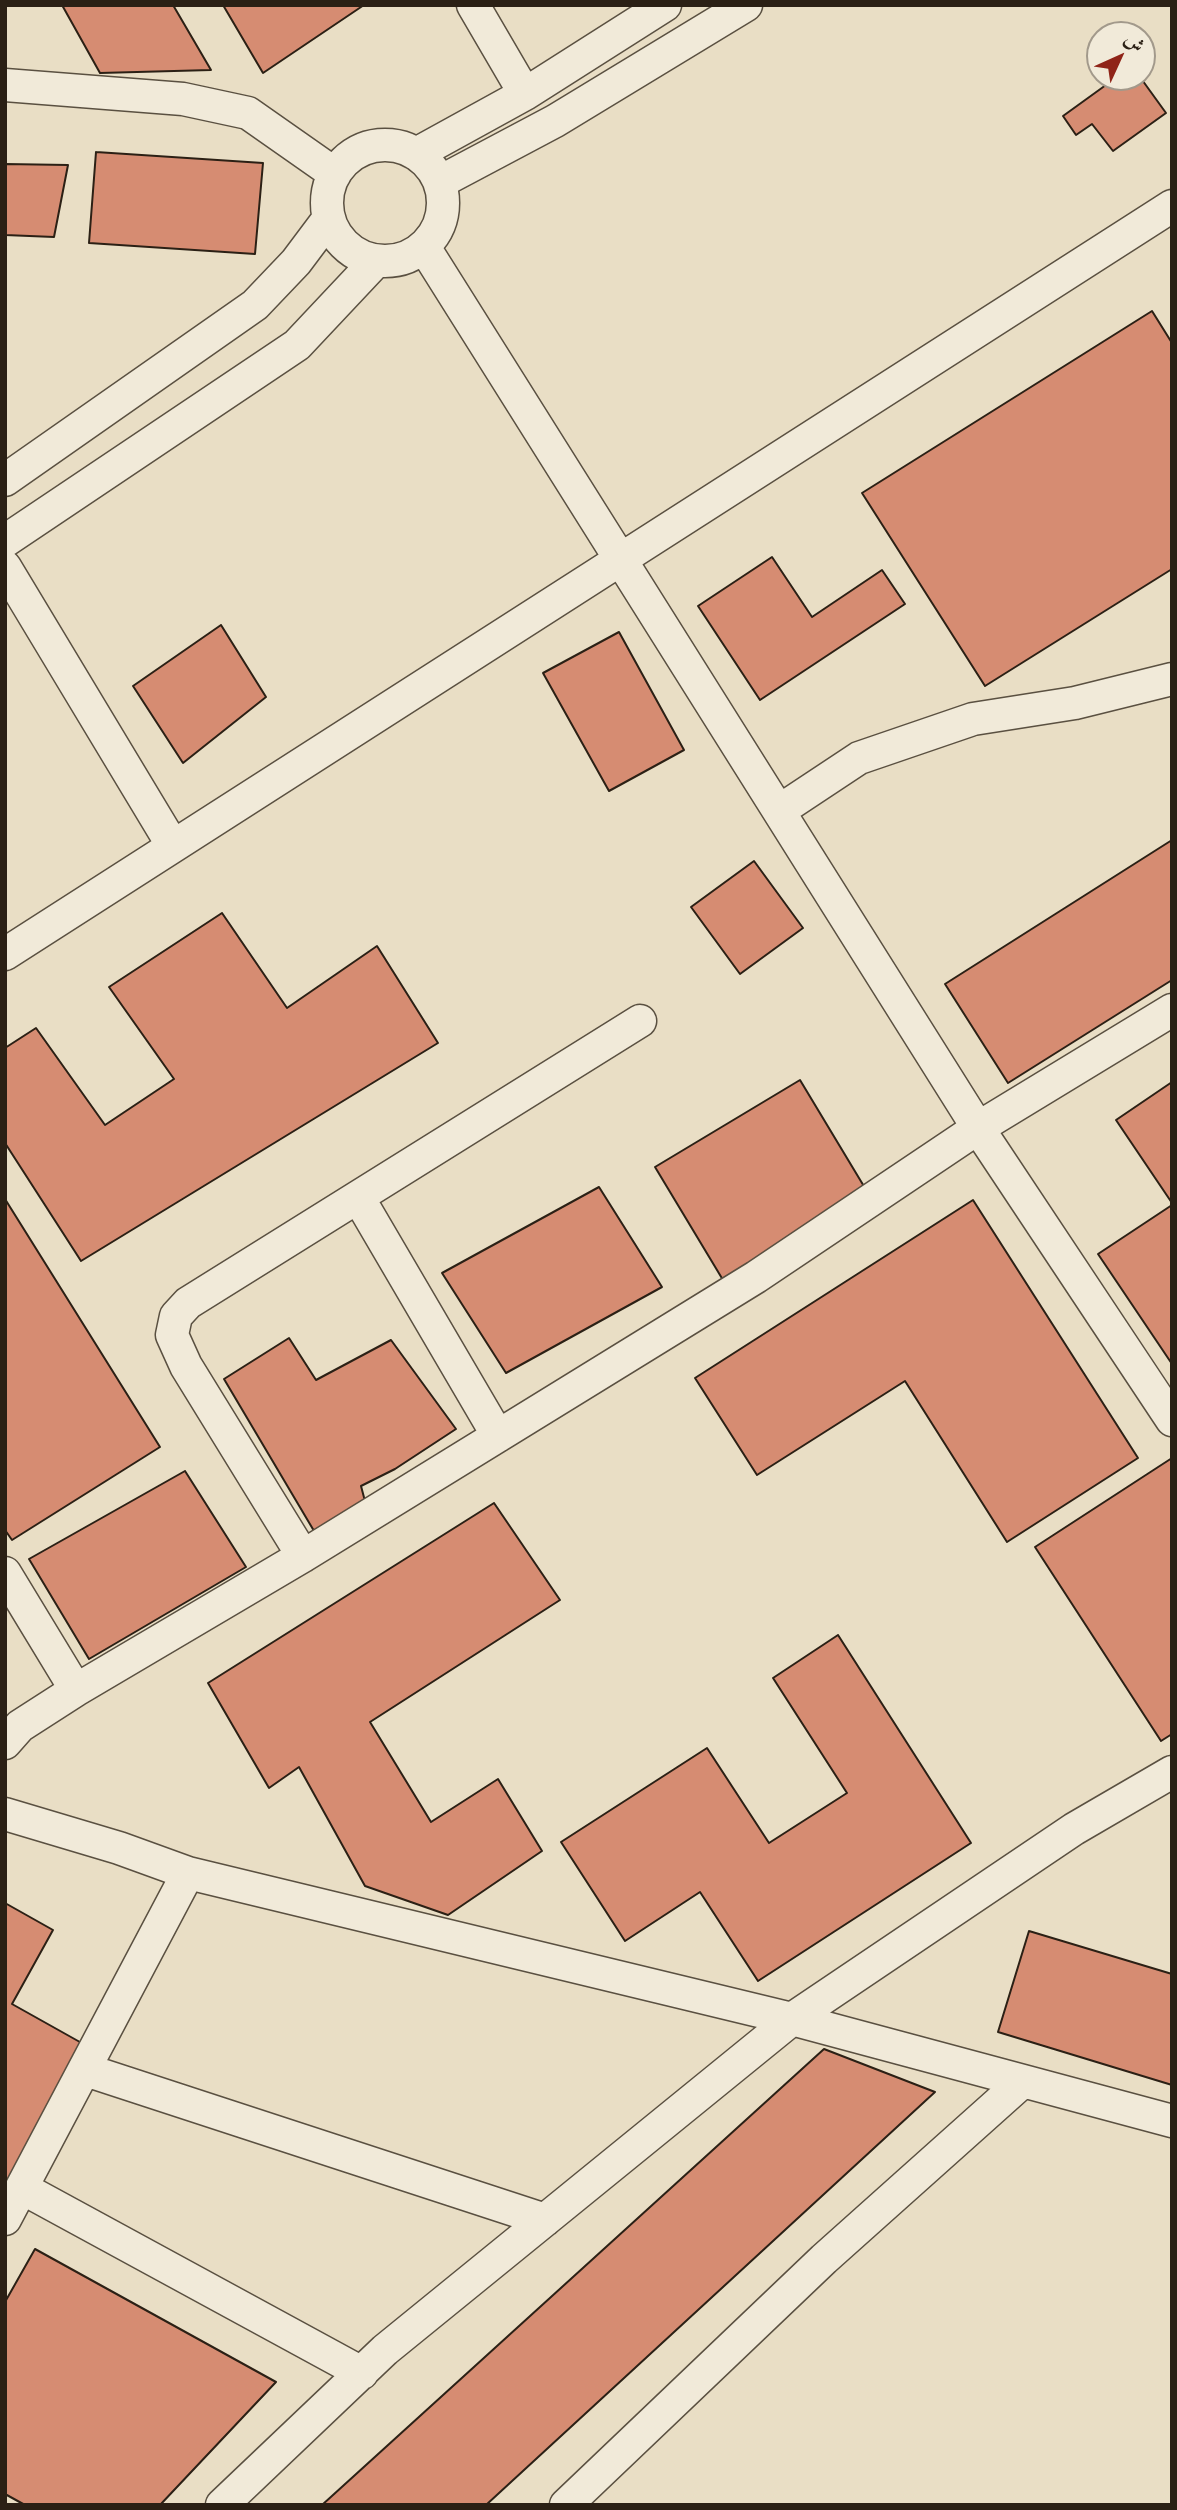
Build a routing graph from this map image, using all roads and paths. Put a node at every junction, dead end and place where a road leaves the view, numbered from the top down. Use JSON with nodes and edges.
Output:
{"nodes":[{"id":1,"x":473,"y":5,"type":"edge"},
{"id":2,"x":666,"y":5,"type":"edge"},
{"id":3,"x":746,"y":5,"type":"edge"},
{"id":4,"x":5,"y":85,"type":"edge"},
{"id":5,"x":525,"y":94,"type":"junction"},
{"id":6,"x":416,"y":154,"type":"junction"},
{"id":7,"x":335,"y":174,"type":"junction"},
{"id":8,"x":440,"y":182,"type":"junction"},
{"id":9,"x":1172,"y":206,"type":"edge"},
{"id":10,"x":329,"y":218,"type":"junction"},
{"id":11,"x":424,"y":247,"type":"junction"},
{"id":12,"x":376,"y":261,"type":"junction"},
{"id":13,"x":5,"y":481,"type":"edge"},
{"id":14,"x":5,"y":541,"type":"edge"},
{"id":15,"x":618,"y":558,"type":"junction"},
{"id":16,"x":5,"y":567,"type":"edge"},
{"id":17,"x":1172,"y":679,"type":"edge"},
{"id":18,"x":779,"y":811,"type":"junction"},
{"id":19,"x":173,"y":846,"type":"junction"},
{"id":20,"x":5,"y":954,"type":"edge"},
{"id":21,"x":1172,"y":1010,"type":"edge"},
{"id":22,"x":640,"y":1021,"type":"dead end"},
{"id":23,"x":978,"y":1128,"type":"junction"},
{"id":24,"x":358,"y":1197,"type":"junction"},
{"id":25,"x":1172,"y":1420,"type":"edge"},
{"id":26,"x":498,"y":1436,"type":"junction"},
{"id":27,"x":303,"y":1556,"type":"junction"},
{"id":28,"x":5,"y":1573,"type":"edge"},
{"id":29,"x":76,"y":1690,"type":"junction"},
{"id":30,"x":5,"y":1743,"type":"edge"},
{"id":31,"x":1172,"y":1772,"type":"edge"},
{"id":32,"x":5,"y":1814,"type":"edge"},
{"id":33,"x":188,"y":1873,"type":"junction"},
{"id":34,"x":792,"y":2020,"type":"junction"},
{"id":35,"x":86,"y":2070,"type":"junction"},
{"id":36,"x":1022,"y":2082,"type":"junction"},
{"id":37,"x":1172,"y":2121,"type":"edge"},
{"id":38,"x":22,"y":2188,"type":"junction"},
{"id":39,"x":5,"y":2219,"type":"edge"},
{"id":40,"x":545,"y":2220,"type":"junction"},
{"id":41,"x":362,"y":2373,"type":"junction"},
{"id":42,"x":222,"y":2505,"type":"edge"},
{"id":43,"x":566,"y":2505,"type":"edge"}],
"edges":[{"from":1,"to":5,"type":"street"},
{"from":2,"to":5,"type":"street"},
{"from":3,"to":8,"type":"street"},
{"from":4,"to":7,"type":"street"},
{"from":5,"to":6,"type":"street"},
{"from":6,"to":7,"type":"street"},
{"from":6,"to":8,"type":"street"},
{"from":7,"to":10,"type":"street"},
{"from":8,"to":11,"type":"street"},
{"from":9,"to":15,"type":"street"},
{"from":10,"to":12,"type":"street"},
{"from":10,"to":13,"type":"street"},
{"from":11,"to":12,"type":"street"},
{"from":11,"to":15,"type":"street"},
{"from":12,"to":14,"type":"street"},
{"from":15,"to":18,"type":"street"},
{"from":15,"to":19,"type":"street"},
{"from":16,"to":19,"type":"street"},
{"from":17,"to":18,"type":"street"},
{"from":18,"to":23,"type":"street"},
{"from":19,"to":20,"type":"street"},
{"from":21,"to":23,"type":"street"},
{"from":22,"to":24,"type":"street"},
{"from":23,"to":25,"type":"street"},
{"from":23,"to":26,"type":"street"},
{"from":24,"to":26,"type":"street"},
{"from":24,"to":27,"type":"street"},
{"from":26,"to":27,"type":"street"},
{"from":27,"to":29,"type":"street"},
{"from":28,"to":29,"type":"street"},
{"from":29,"to":30,"type":"street"},
{"from":31,"to":34,"type":"street"},
{"from":32,"to":33,"type":"street"},
{"from":33,"to":34,"type":"street"},
{"from":33,"to":35,"type":"street"},
{"from":34,"to":36,"type":"street"},
{"from":34,"to":40,"type":"street"},
{"from":35,"to":38,"type":"street"},
{"from":35,"to":40,"type":"street"},
{"from":36,"to":37,"type":"street"},
{"from":36,"to":43,"type":"street"},
{"from":38,"to":39,"type":"street"},
{"from":38,"to":41,"type":"street"},
{"from":40,"to":41,"type":"street"},
{"from":41,"to":42,"type":"street"}]}
